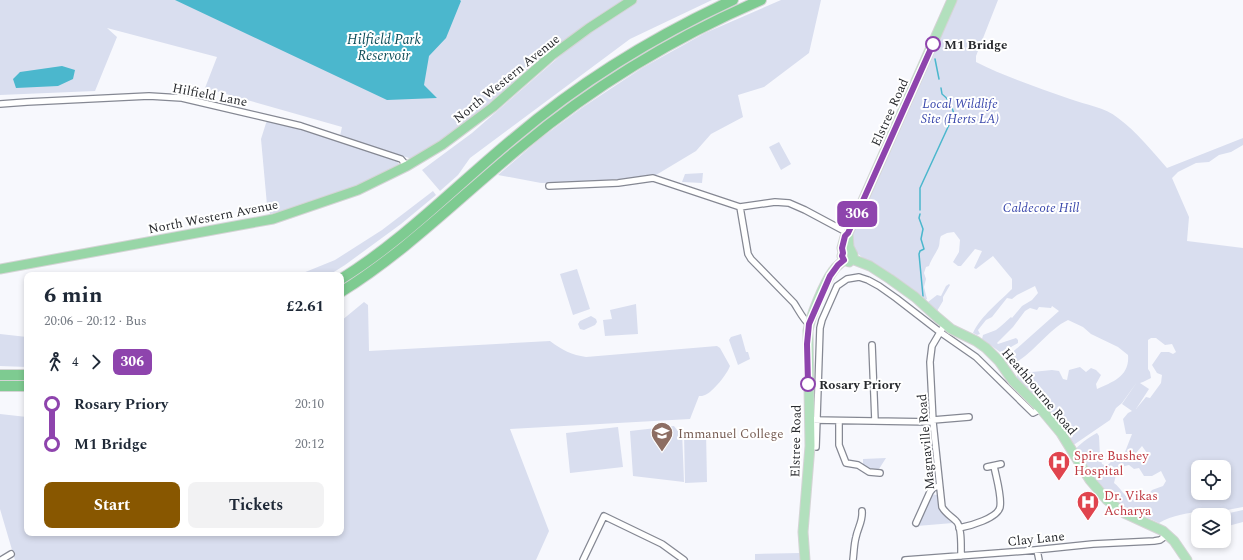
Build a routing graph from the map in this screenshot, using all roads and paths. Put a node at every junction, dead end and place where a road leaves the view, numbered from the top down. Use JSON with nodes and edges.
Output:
{"nodes":[{"id":1,"x":632,"y":0,"type":"edge"},
{"id":2,"x":733,"y":0,"type":"edge"},
{"id":3,"x":761,"y":0,"type":"edge"},
{"id":4,"x":952,"y":0,"type":"edge"},
{"id":5,"x":0,"y":104,"type":"edge"},
{"id":6,"x":407,"y":166,"type":"junction"},
{"id":7,"x":549,"y":186,"type":"dead end"},
{"id":8,"x":740,"y":207,"type":"junction"},
{"id":9,"x":848,"y":233,"type":"junction"},
{"id":10,"x":848,"y":256,"type":"junction"},
{"id":11,"x":0,"y":269,"type":"edge"},
{"id":12,"x":344,"y":277,"type":"edge"},
{"id":13,"x":344,"y":290,"type":"edge"},
{"id":14,"x":809,"y":324,"type":"junction"},
{"id":15,"x":946,"y":324,"type":"junction"},
{"id":16,"x":940,"y":332,"type":"junction"},
{"id":17,"x":872,"y":345,"type":"dead end"},
{"id":18,"x":0,"y":375,"type":"edge"},
{"id":19,"x":24,"y":375,"type":"edge"},
{"id":20,"x":0,"y":386,"type":"edge"},
{"id":21,"x":24,"y":386,"type":"edge"},
{"id":22,"x":1042,"y":409,"type":"junction"},
{"id":23,"x":969,"y":417,"type":"dead end"},
{"id":24,"x":813,"y":420,"type":"junction"},
{"id":25,"x":840,"y":421,"type":"junction"},
{"id":26,"x":874,"y":421,"type":"junction"},
{"id":27,"x":933,"y":421,"type":"junction"},
{"id":28,"x":816,"y":447,"type":"dead end"},
{"id":29,"x":1002,"y":464,"type":"dead end"},
{"id":30,"x":994,"y":466,"type":"junction"},
{"id":31,"x":987,"y":467,"type":"dead end"},
{"id":32,"x":880,"y":473,"type":"dead end"},
{"id":33,"x":939,"y":486,"type":"junction"},
{"id":34,"x":862,"y":511,"type":"dead end"},
{"id":35,"x":916,"y":522,"type":"dead end"},
{"id":36,"x":959,"y":528,"type":"junction"},
{"id":37,"x":1167,"y":535,"type":"junction"},
{"id":38,"x":1038,"y":550,"type":"junction"},
{"id":39,"x":996,"y":553,"type":"junction"},
{"id":40,"x":11,"y":554,"type":"dead end"},
{"id":41,"x":961,"y":556,"type":"junction"},
{"id":42,"x":1,"y":560,"type":"edge"},
{"id":43,"x":583,"y":560,"type":"edge"},
{"id":44,"x":684,"y":560,"type":"edge"},
{"id":45,"x":805,"y":560,"type":"edge"},
{"id":46,"x":853,"y":560,"type":"edge"},
{"id":47,"x":907,"y":560,"type":"edge"},
{"id":48,"x":996,"y":560,"type":"edge"},
{"id":49,"x":1039,"y":560,"type":"edge"},
{"id":50,"x":1187,"y":560,"type":"edge"}],
"edges":[{"from":1,"to":6,"type":"highway","name":"North Western Avenue"},
{"from":2,"to":12,"type":"highway"},
{"from":3,"to":13,"type":"highway"},
{"from":4,"to":9,"type":"main road","name":"Elstree Road"},
{"from":5,"to":6,"type":"street","name":"Hilfield Lane"},
{"from":6,"to":11,"type":"highway","name":"North Western Avenue"},
{"from":7,"to":8,"type":"street"},
{"from":8,"to":9,"type":"street"},
{"from":8,"to":14,"type":"street"},
{"from":9,"to":10,"type":"main road"},
{"from":10,"to":14,"type":"main road","name":"Elstree Road"},
{"from":10,"to":15,"type":"main road","name":"Heathbourne Road"},
{"from":14,"to":24,"type":"main road","name":"Elstree Road"},
{"from":15,"to":16,"type":"street","name":"Magnaville Road"},
{"from":15,"to":22,"type":"main road","name":"Heathbourne Road"},
{"from":16,"to":22,"type":"street"},
{"from":16,"to":24,"type":"street"},
{"from":16,"to":27,"type":"street","name":"Magnaville Road"},
{"from":17,"to":26,"type":"street"},
{"from":18,"to":19,"type":"highway"},
{"from":20,"to":21,"type":"highway"},
{"from":22,"to":37,"type":"main road","name":"Heathbourne Road"},
{"from":23,"to":27,"type":"street"},
{"from":24,"to":25,"type":"street"},
{"from":24,"to":28,"type":"street"},
{"from":24,"to":45,"type":"main road","name":"Elstree Road"},
{"from":25,"to":26,"type":"street"},
{"from":25,"to":32,"type":"street"},
{"from":26,"to":27,"type":"street"},
{"from":27,"to":33,"type":"street","name":"Magnaville Road"},
{"from":29,"to":30,"type":"street"},
{"from":30,"to":31,"type":"street"},
{"from":30,"to":36,"type":"street"},
{"from":33,"to":35,"type":"street"},
{"from":33,"to":36,"type":"street","name":"Magnaville Road"},
{"from":34,"to":46,"type":"street"},
{"from":36,"to":41,"type":"street"},
{"from":37,"to":38,"type":"street","name":"Clay Lane"},
{"from":37,"to":50,"type":"main road","name":"Heathbourne Road"},
{"from":38,"to":39,"type":"street","name":"Clay Lane"},
{"from":38,"to":49,"type":"street"},
{"from":39,"to":41,"type":"street","name":"Clay Lane"},
{"from":39,"to":48,"type":"street"},
{"from":40,"to":42,"type":"street"},
{"from":41,"to":47,"type":"street","name":"Clay Lane"},
{"from":43,"to":44,"type":"street"}]}
